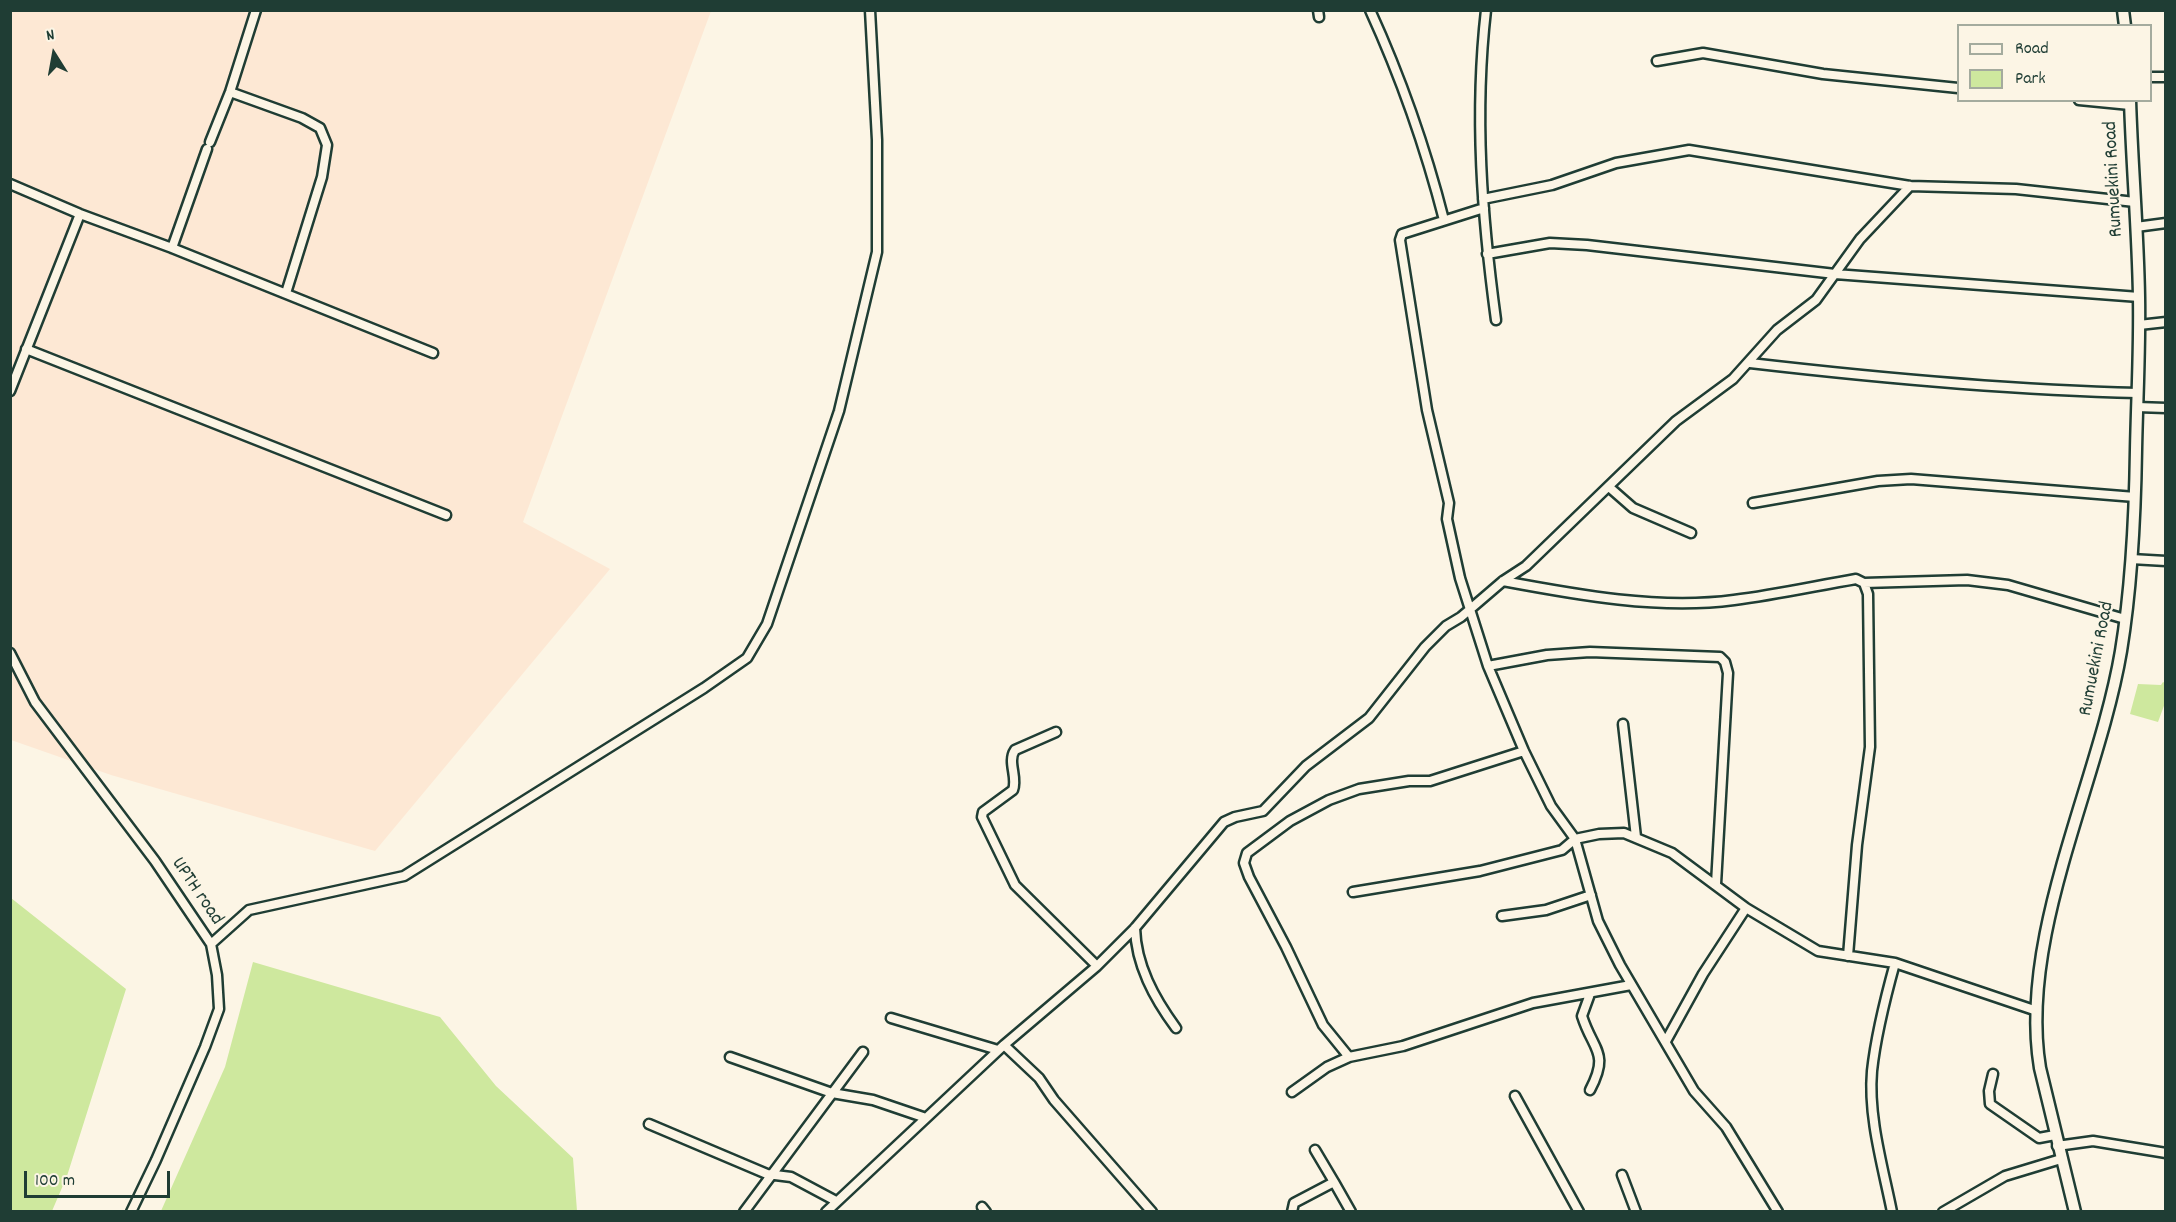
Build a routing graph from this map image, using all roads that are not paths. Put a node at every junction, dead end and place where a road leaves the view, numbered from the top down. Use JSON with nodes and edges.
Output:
{"nodes":[{"id":1,"x":256,"y":10,"type":"edge"},
{"id":2,"x":870,"y":10,"type":"edge"},
{"id":3,"x":1370,"y":10,"type":"edge"},
{"id":4,"x":1486,"y":10,"type":"edge"},
{"id":5,"x":1657,"y":61,"type":"dead end"},
{"id":6,"x":1957,"y":88,"type":"edge"},
{"id":7,"x":230,"y":92,"type":"junction"},
{"id":8,"x":2113,"y":102,"type":"edge"},
{"id":9,"x":2130,"y":103,"type":"edge"},
{"id":10,"x":10,"y":184,"type":"edge"},
{"id":11,"x":1910,"y":186,"type":"junction"},
{"id":12,"x":2135,"y":202,"type":"junction"},
{"id":13,"x":1483,"y":204,"type":"junction"},
{"id":14,"x":80,"y":214,"type":"junction"},
{"id":15,"x":1443,"y":220,"type":"junction"},
{"id":16,"x":2166,"y":224,"type":"edge"},
{"id":17,"x":2136,"y":227,"type":"junction"},
{"id":18,"x":172,"y":248,"type":"junction"},
{"id":19,"x":1487,"y":254,"type":"junction"},
{"id":20,"x":1835,"y":274,"type":"junction"},
{"id":21,"x":286,"y":293,"type":"junction"},
{"id":22,"x":2139,"y":297,"type":"junction"},
{"id":23,"x":1496,"y":320,"type":"dead end"},
{"id":24,"x":2166,"y":322,"type":"edge"},
{"id":25,"x":2139,"y":325,"type":"junction"},
{"id":26,"x":26,"y":349,"type":"junction"},
{"id":27,"x":433,"y":353,"type":"dead end"},
{"id":28,"x":1750,"y":363,"type":"junction"},
{"id":29,"x":10,"y":391,"type":"edge"},
{"id":30,"x":2138,"y":393,"type":"junction"},
{"id":31,"x":2137,"y":407,"type":"junction"},
{"id":32,"x":2166,"y":408,"type":"edge"},
{"id":33,"x":1609,"y":487,"type":"junction"},
{"id":34,"x":2135,"y":497,"type":"junction"},
{"id":35,"x":1753,"y":503,"type":"dead end"},
{"id":36,"x":446,"y":515,"type":"dead end"},
{"id":37,"x":1691,"y":533,"type":"dead end"},
{"id":38,"x":2131,"y":559,"type":"junction"},
{"id":39,"x":2166,"y":561,"type":"edge"},
{"id":40,"x":1503,"y":581,"type":"junction"},
{"id":41,"x":1864,"y":582,"type":"junction"},
{"id":42,"x":1471,"y":609,"type":"junction"},
{"id":43,"x":2125,"y":619,"type":"junction"},
{"id":44,"x":10,"y":653,"type":"edge"},
{"id":45,"x":1488,"y":666,"type":"junction"},
{"id":46,"x":1623,"y":724,"type":"dead end"},
{"id":47,"x":1056,"y":732,"type":"dead end"},
{"id":48,"x":1524,"y":751,"type":"junction"},
{"id":49,"x":1636,"y":837,"type":"junction"},
{"id":50,"x":1575,"y":839,"type":"junction"},
{"id":51,"x":1716,"y":884,"type":"junction"},
{"id":52,"x":1353,"y":892,"type":"dead end"},
{"id":53,"x":1591,"y":895,"type":"junction"},
{"id":54,"x":1746,"y":908,"type":"junction"},
{"id":55,"x":1502,"y":916,"type":"dead end"},
{"id":56,"x":1135,"y":928,"type":"junction"},
{"id":57,"x":211,"y":944,"type":"junction"},
{"id":58,"x":1848,"y":956,"type":"junction"},
{"id":59,"x":1894,"y":963,"type":"junction"},
{"id":60,"x":1097,"y":966,"type":"junction"},
{"id":61,"x":1631,"y":985,"type":"junction"},
{"id":62,"x":1590,"y":994,"type":"junction"},
{"id":63,"x":2037,"y":1011,"type":"junction"},
{"id":64,"x":891,"y":1018,"type":"dead end"},
{"id":65,"x":1176,"y":1028,"type":"dead end"},
{"id":66,"x":1666,"y":1041,"type":"junction"},
{"id":67,"x":1001,"y":1047,"type":"junction"},
{"id":68,"x":863,"y":1052,"type":"dead end"},
{"id":69,"x":730,"y":1057,"type":"dead end"},
{"id":70,"x":1349,"y":1057,"type":"junction"},
{"id":71,"x":1993,"y":1074,"type":"dead end"},
{"id":72,"x":1590,"y":1090,"type":"dead end"},
{"id":73,"x":1292,"y":1092,"type":"dead end"},
{"id":74,"x":832,"y":1093,"type":"junction"},
{"id":75,"x":1515,"y":1096,"type":"dead end"},
{"id":76,"x":926,"y":1118,"type":"junction"},
{"id":77,"x":649,"y":1124,"type":"dead end"},
{"id":78,"x":2055,"y":1135,"type":"junction"},
{"id":79,"x":2057,"y":1146,"type":"junction"},
{"id":80,"x":1314,"y":1150,"type":"dead end"},
{"id":81,"x":2166,"y":1153,"type":"edge"},
{"id":82,"x":2061,"y":1159,"type":"junction"},
{"id":83,"x":772,"y":1174,"type":"junction"},
{"id":84,"x":1622,"y":1175,"type":"dead end"},
{"id":85,"x":1334,"y":1182,"type":"junction"},
{"id":86,"x":836,"y":1202,"type":"junction"},
{"id":87,"x":131,"y":1212,"type":"edge"},
{"id":88,"x":744,"y":1212,"type":"edge"},
{"id":89,"x":826,"y":1212,"type":"edge"},
{"id":90,"x":1152,"y":1212,"type":"edge"},
{"id":91,"x":1292,"y":1212,"type":"edge"},
{"id":92,"x":1351,"y":1212,"type":"edge"},
{"id":93,"x":1579,"y":1212,"type":"edge"},
{"id":94,"x":1636,"y":1212,"type":"edge"},
{"id":95,"x":1778,"y":1212,"type":"edge"},
{"id":96,"x":1892,"y":1212,"type":"edge"},
{"id":97,"x":1943,"y":1212,"type":"edge"},
{"id":98,"x":2075,"y":1212,"type":"edge"}],
"edges":[{"from":1,"to":7,"type":"street"},
{"from":2,"to":57,"type":"street"},
{"from":3,"to":15,"type":"street"},
{"from":4,"to":13,"type":"street"},
{"from":5,"to":6,"type":"street"},
{"from":7,"to":18,"type":"street"},
{"from":7,"to":21,"type":"street"},
{"from":8,"to":9,"type":"street"},
{"from":9,"to":12,"type":"street","name":"Rumuekini Road"},
{"from":10,"to":14,"type":"street"},
{"from":11,"to":12,"type":"street"},
{"from":11,"to":13,"type":"street"},
{"from":11,"to":20,"type":"street"},
{"from":12,"to":17,"type":"street","name":"Rumuekini Road"},
{"from":13,"to":15,"type":"street"},
{"from":13,"to":19,"type":"street"},
{"from":14,"to":18,"type":"street"},
{"from":14,"to":26,"type":"street"},
{"from":15,"to":42,"type":"street"},
{"from":16,"to":17,"type":"street"},
{"from":17,"to":22,"type":"street","name":"Rumuekini Road"},
{"from":18,"to":21,"type":"street"},
{"from":19,"to":20,"type":"street"},
{"from":19,"to":23,"type":"street"},
{"from":20,"to":22,"type":"street"},
{"from":20,"to":28,"type":"street"},
{"from":21,"to":27,"type":"street"},
{"from":22,"to":25,"type":"street","name":"Rumuekini Road"},
{"from":24,"to":25,"type":"street"},
{"from":25,"to":30,"type":"street","name":"Rumuekini Road"},
{"from":26,"to":29,"type":"street"},
{"from":26,"to":36,"type":"street"},
{"from":28,"to":30,"type":"street"},
{"from":28,"to":33,"type":"street"},
{"from":30,"to":31,"type":"street","name":"Rumuekini Road"},
{"from":31,"to":32,"type":"street"},
{"from":31,"to":34,"type":"street","name":"Rumuekini Road"},
{"from":33,"to":37,"type":"street"},
{"from":33,"to":40,"type":"street"},
{"from":34,"to":35,"type":"street"},
{"from":34,"to":38,"type":"street","name":"Rumuekini Road"},
{"from":38,"to":39,"type":"street"},
{"from":38,"to":43,"type":"street","name":"Rumuekini Road"},
{"from":40,"to":41,"type":"street"},
{"from":40,"to":42,"type":"street"},
{"from":41,"to":43,"type":"street"},
{"from":41,"to":58,"type":"street"},
{"from":42,"to":45,"type":"street"},
{"from":42,"to":56,"type":"street"},
{"from":43,"to":63,"type":"street","name":"Rumuekini Road"},
{"from":44,"to":57,"type":"street","name":"UPTH road"},
{"from":45,"to":48,"type":"street"},
{"from":45,"to":51,"type":"street"},
{"from":46,"to":49,"type":"street"},
{"from":47,"to":60,"type":"street"},
{"from":48,"to":50,"type":"street"},
{"from":48,"to":70,"type":"street"},
{"from":49,"to":50,"type":"street"},
{"from":49,"to":51,"type":"street"},
{"from":50,"to":52,"type":"street"},
{"from":50,"to":53,"type":"street"},
{"from":51,"to":54,"type":"street"},
{"from":53,"to":55,"type":"street"},
{"from":53,"to":61,"type":"street"},
{"from":54,"to":58,"type":"street"},
{"from":54,"to":66,"type":"street"},
{"from":56,"to":60,"type":"street"},
{"from":56,"to":65,"type":"street"},
{"from":57,"to":87,"type":"street","name":"UPTH road"},
{"from":58,"to":59,"type":"street"},
{"from":59,"to":63,"type":"street"},
{"from":59,"to":96,"type":"street"},
{"from":60,"to":67,"type":"street"},
{"from":61,"to":62,"type":"street"},
{"from":61,"to":66,"type":"street"},
{"from":62,"to":70,"type":"street"},
{"from":62,"to":72,"type":"street"},
{"from":63,"to":78,"type":"street","name":"Rumuekini Road"},
{"from":64,"to":67,"type":"street"},
{"from":66,"to":95,"type":"street"},
{"from":67,"to":76,"type":"street"},
{"from":67,"to":90,"type":"street"},
{"from":68,"to":74,"type":"street"},
{"from":69,"to":74,"type":"street"},
{"from":70,"to":73,"type":"street"},
{"from":71,"to":78,"type":"street"},
{"from":74,"to":76,"type":"street"},
{"from":74,"to":83,"type":"street"},
{"from":75,"to":93,"type":"street"},
{"from":76,"to":86,"type":"street"},
{"from":77,"to":83,"type":"street"},
{"from":78,"to":79,"type":"street","name":"Rumuekini Road"},
{"from":79,"to":81,"type":"street"},
{"from":79,"to":82,"type":"street","name":"Rumuekini Road"},
{"from":80,"to":85,"type":"street"},
{"from":82,"to":97,"type":"street"},
{"from":82,"to":98,"type":"street","name":"Rumuekini Road"},
{"from":83,"to":86,"type":"street"},
{"from":83,"to":88,"type":"street"},
{"from":84,"to":94,"type":"street"},
{"from":85,"to":91,"type":"street"},
{"from":85,"to":92,"type":"street"},
{"from":86,"to":89,"type":"street"}]}
